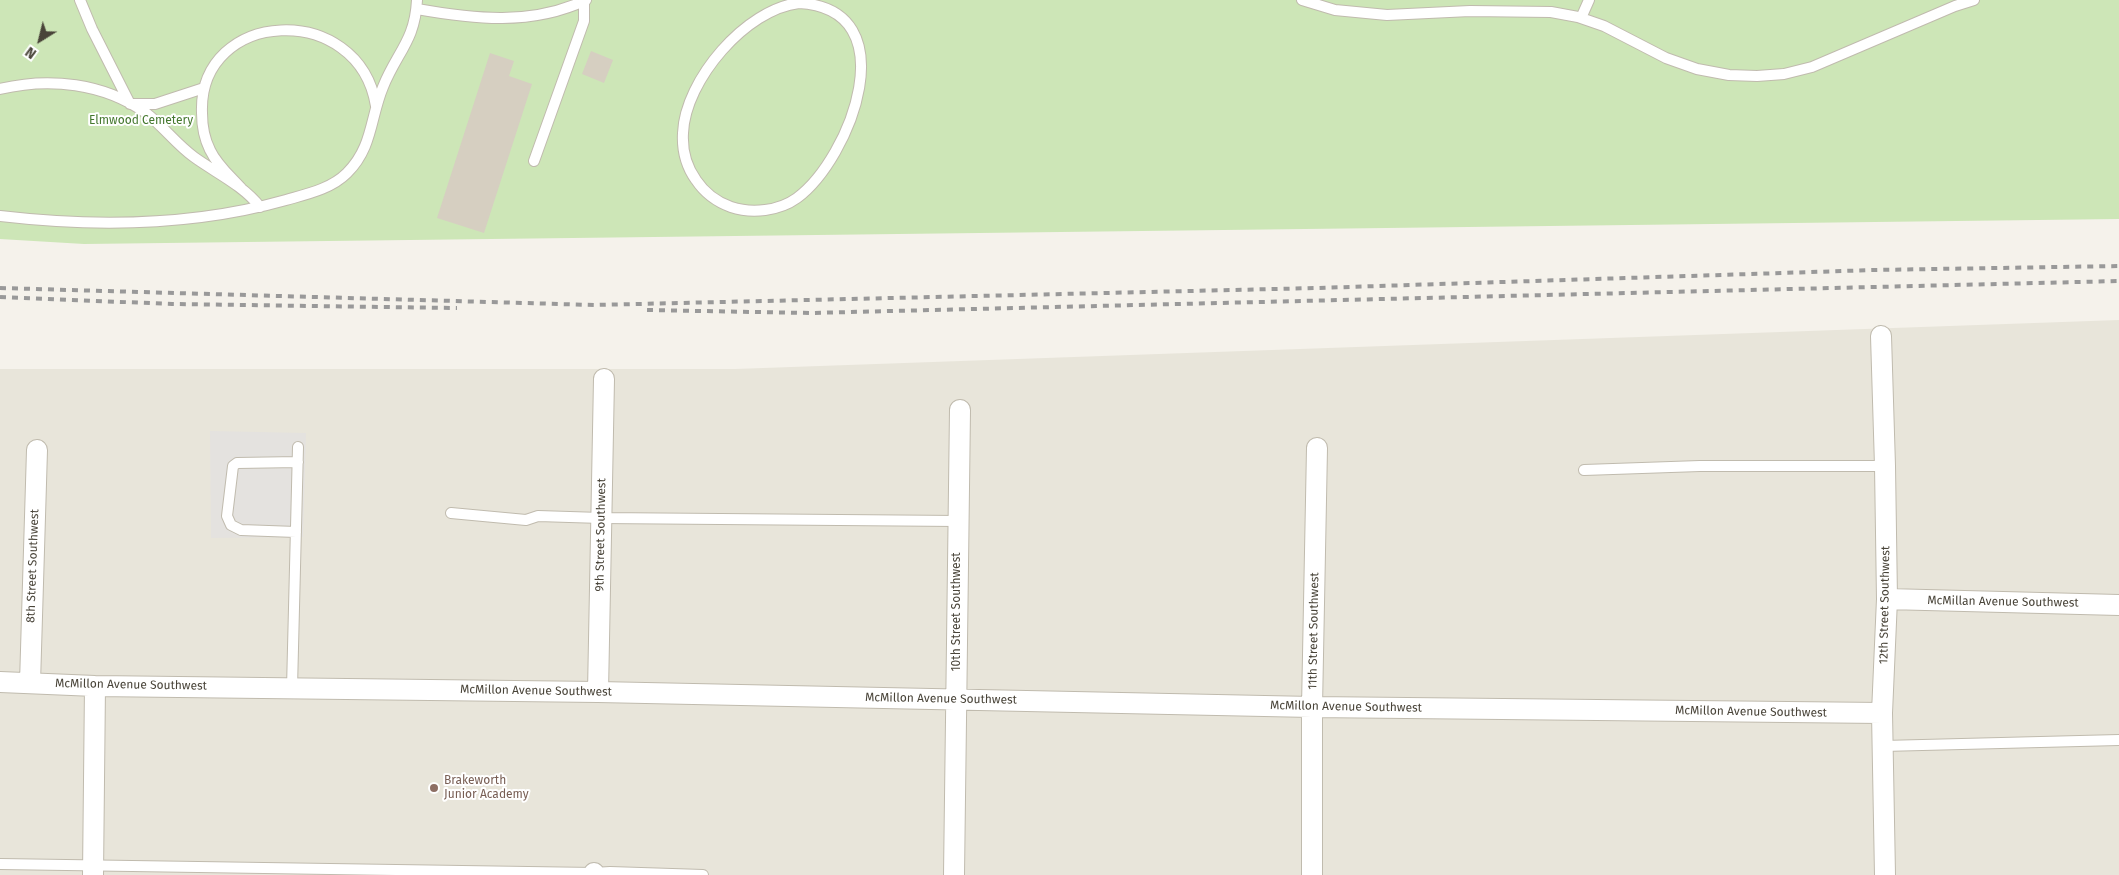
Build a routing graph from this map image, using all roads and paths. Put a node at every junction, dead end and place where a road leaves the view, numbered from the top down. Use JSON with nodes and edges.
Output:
{"nodes":[{"id":1,"x":80,"y":0,"type":"edge"},
{"id":2,"x":1302,"y":0,"type":"edge"},
{"id":3,"x":1589,"y":0,"type":"edge"},
{"id":4,"x":1974,"y":0,"type":"edge"},
{"id":5,"x":585,"y":1,"type":"edge"},
{"id":6,"x":806,"y":2,"type":"edge"},
{"id":7,"x":417,"y":4,"type":"edge"},
{"id":8,"x":1581,"y":18,"type":"junction"},
{"id":9,"x":204,"y":88,"type":"junction"},
{"id":10,"x":0,"y":89,"type":"edge"},
{"id":11,"x":130,"y":104,"type":"junction"},
{"id":12,"x":376,"y":107,"type":"junction"},
{"id":13,"x":534,"y":161,"type":"dead end"},
{"id":14,"x":241,"y":188,"type":"junction"},
{"id":15,"x":260,"y":207,"type":"junction"},
{"id":16,"x":0,"y":216,"type":"edge"},
{"id":17,"x":1881,"y":336,"type":"dead end"},
{"id":18,"x":604,"y":379,"type":"dead end"},
{"id":19,"x":960,"y":410,"type":"dead end"},
{"id":20,"x":298,"y":447,"type":"dead end"},
{"id":21,"x":1317,"y":448,"type":"dead end"},
{"id":22,"x":37,"y":450,"type":"dead end"},
{"id":23,"x":298,"y":462,"type":"junction"},
{"id":24,"x":1885,"y":466,"type":"junction"},
{"id":25,"x":1584,"y":470,"type":"dead end"},
{"id":26,"x":451,"y":513,"type":"dead end"},
{"id":27,"x":601,"y":518,"type":"junction"},
{"id":28,"x":958,"y":521,"type":"junction"},
{"id":29,"x":296,"y":532,"type":"junction"},
{"id":30,"x":1887,"y":599,"type":"junction"},
{"id":31,"x":2119,"y":605,"type":"edge"},
{"id":32,"x":0,"y":682,"type":"edge"},
{"id":33,"x":30,"y":683,"type":"junction"},
{"id":34,"x":95,"y":686,"type":"junction"},
{"id":35,"x":292,"y":688,"type":"junction"},
{"id":36,"x":598,"y":692,"type":"junction"},
{"id":37,"x":957,"y":700,"type":"junction"},
{"id":38,"x":1312,"y":706,"type":"junction"},
{"id":39,"x":1882,"y":713,"type":"junction"},
{"id":40,"x":2119,"y":740,"type":"edge"},
{"id":41,"x":1883,"y":746,"type":"junction"},
{"id":42,"x":0,"y":864,"type":"edge"},
{"id":43,"x":94,"y":870,"type":"edge"},
{"id":44,"x":594,"y":874,"type":"edge"},
{"id":45,"x":703,"y":875,"type":"edge"},
{"id":46,"x":954,"y":875,"type":"edge"},
{"id":47,"x":1312,"y":875,"type":"edge"},
{"id":48,"x":1885,"y":875,"type":"edge"}],
"edges":[{"from":1,"to":11,"type":"lane"},
{"from":2,"to":8,"type":"lane"},
{"from":3,"to":8,"type":"lane"},
{"from":4,"to":8,"type":"lane"},
{"from":5,"to":7,"type":"lane"},
{"from":5,"to":13,"type":"lane"},
{"from":6,"to":6,"type":"lane"},
{"from":7,"to":12,"type":"lane"},
{"from":9,"to":11,"type":"lane"},
{"from":9,"to":12,"type":"lane"},
{"from":9,"to":14,"type":"lane"},
{"from":10,"to":11,"type":"lane"},
{"from":11,"to":14,"type":"lane"},
{"from":12,"to":15,"type":"lane"},
{"from":14,"to":15,"type":"lane"},
{"from":15,"to":16,"type":"lane"},
{"from":17,"to":24,"type":"street","name":"12th Street Southwest"},
{"from":18,"to":27,"type":"street","name":"9th Street Southwest"},
{"from":19,"to":28,"type":"street","name":"10th Street Southwest"},
{"from":20,"to":23,"type":"lane"},
{"from":21,"to":38,"type":"street","name":"11th Street Southwest"},
{"from":22,"to":33,"type":"street","name":"8th Street Southwest"},
{"from":23,"to":29,"type":"lane"},
{"from":23,"to":29,"type":"lane"},
{"from":24,"to":25,"type":"lane"},
{"from":24,"to":30,"type":"street","name":"12th Street Southwest"},
{"from":26,"to":27,"type":"lane"},
{"from":27,"to":28,"type":"lane"},
{"from":27,"to":36,"type":"street","name":"9th Street Southwest"},
{"from":28,"to":37,"type":"street","name":"10th Street Southwest"},
{"from":29,"to":35,"type":"lane"},
{"from":30,"to":31,"type":"street","name":"McMillan Avenue Southwest"},
{"from":30,"to":39,"type":"street","name":"12th Street Southwest"},
{"from":32,"to":33,"type":"street","name":"McMillon Avenue Southwest"},
{"from":33,"to":34,"type":"street","name":"McMillon Avenue Southwest"},
{"from":34,"to":35,"type":"street","name":"McMillon Avenue Southwest"},
{"from":34,"to":43,"type":"street"},
{"from":35,"to":36,"type":"street","name":"McMillon Avenue Southwest"},
{"from":36,"to":37,"type":"street","name":"McMillon Avenue Southwest"},
{"from":37,"to":38,"type":"street","name":"McMillon Avenue Southwest"},
{"from":37,"to":46,"type":"street","name":"10th Street Southwest"},
{"from":38,"to":39,"type":"street","name":"McMillon Avenue Southwest"},
{"from":38,"to":47,"type":"street","name":"11th Street Southwest"},
{"from":39,"to":41,"type":"street","name":"12th Street Southwest"},
{"from":40,"to":41,"type":"lane"},
{"from":41,"to":48,"type":"street","name":"12th Street Southwest"},
{"from":42,"to":43,"type":"lane"},
{"from":43,"to":44,"type":"lane"},
{"from":44,"to":45,"type":"lane"}]}
